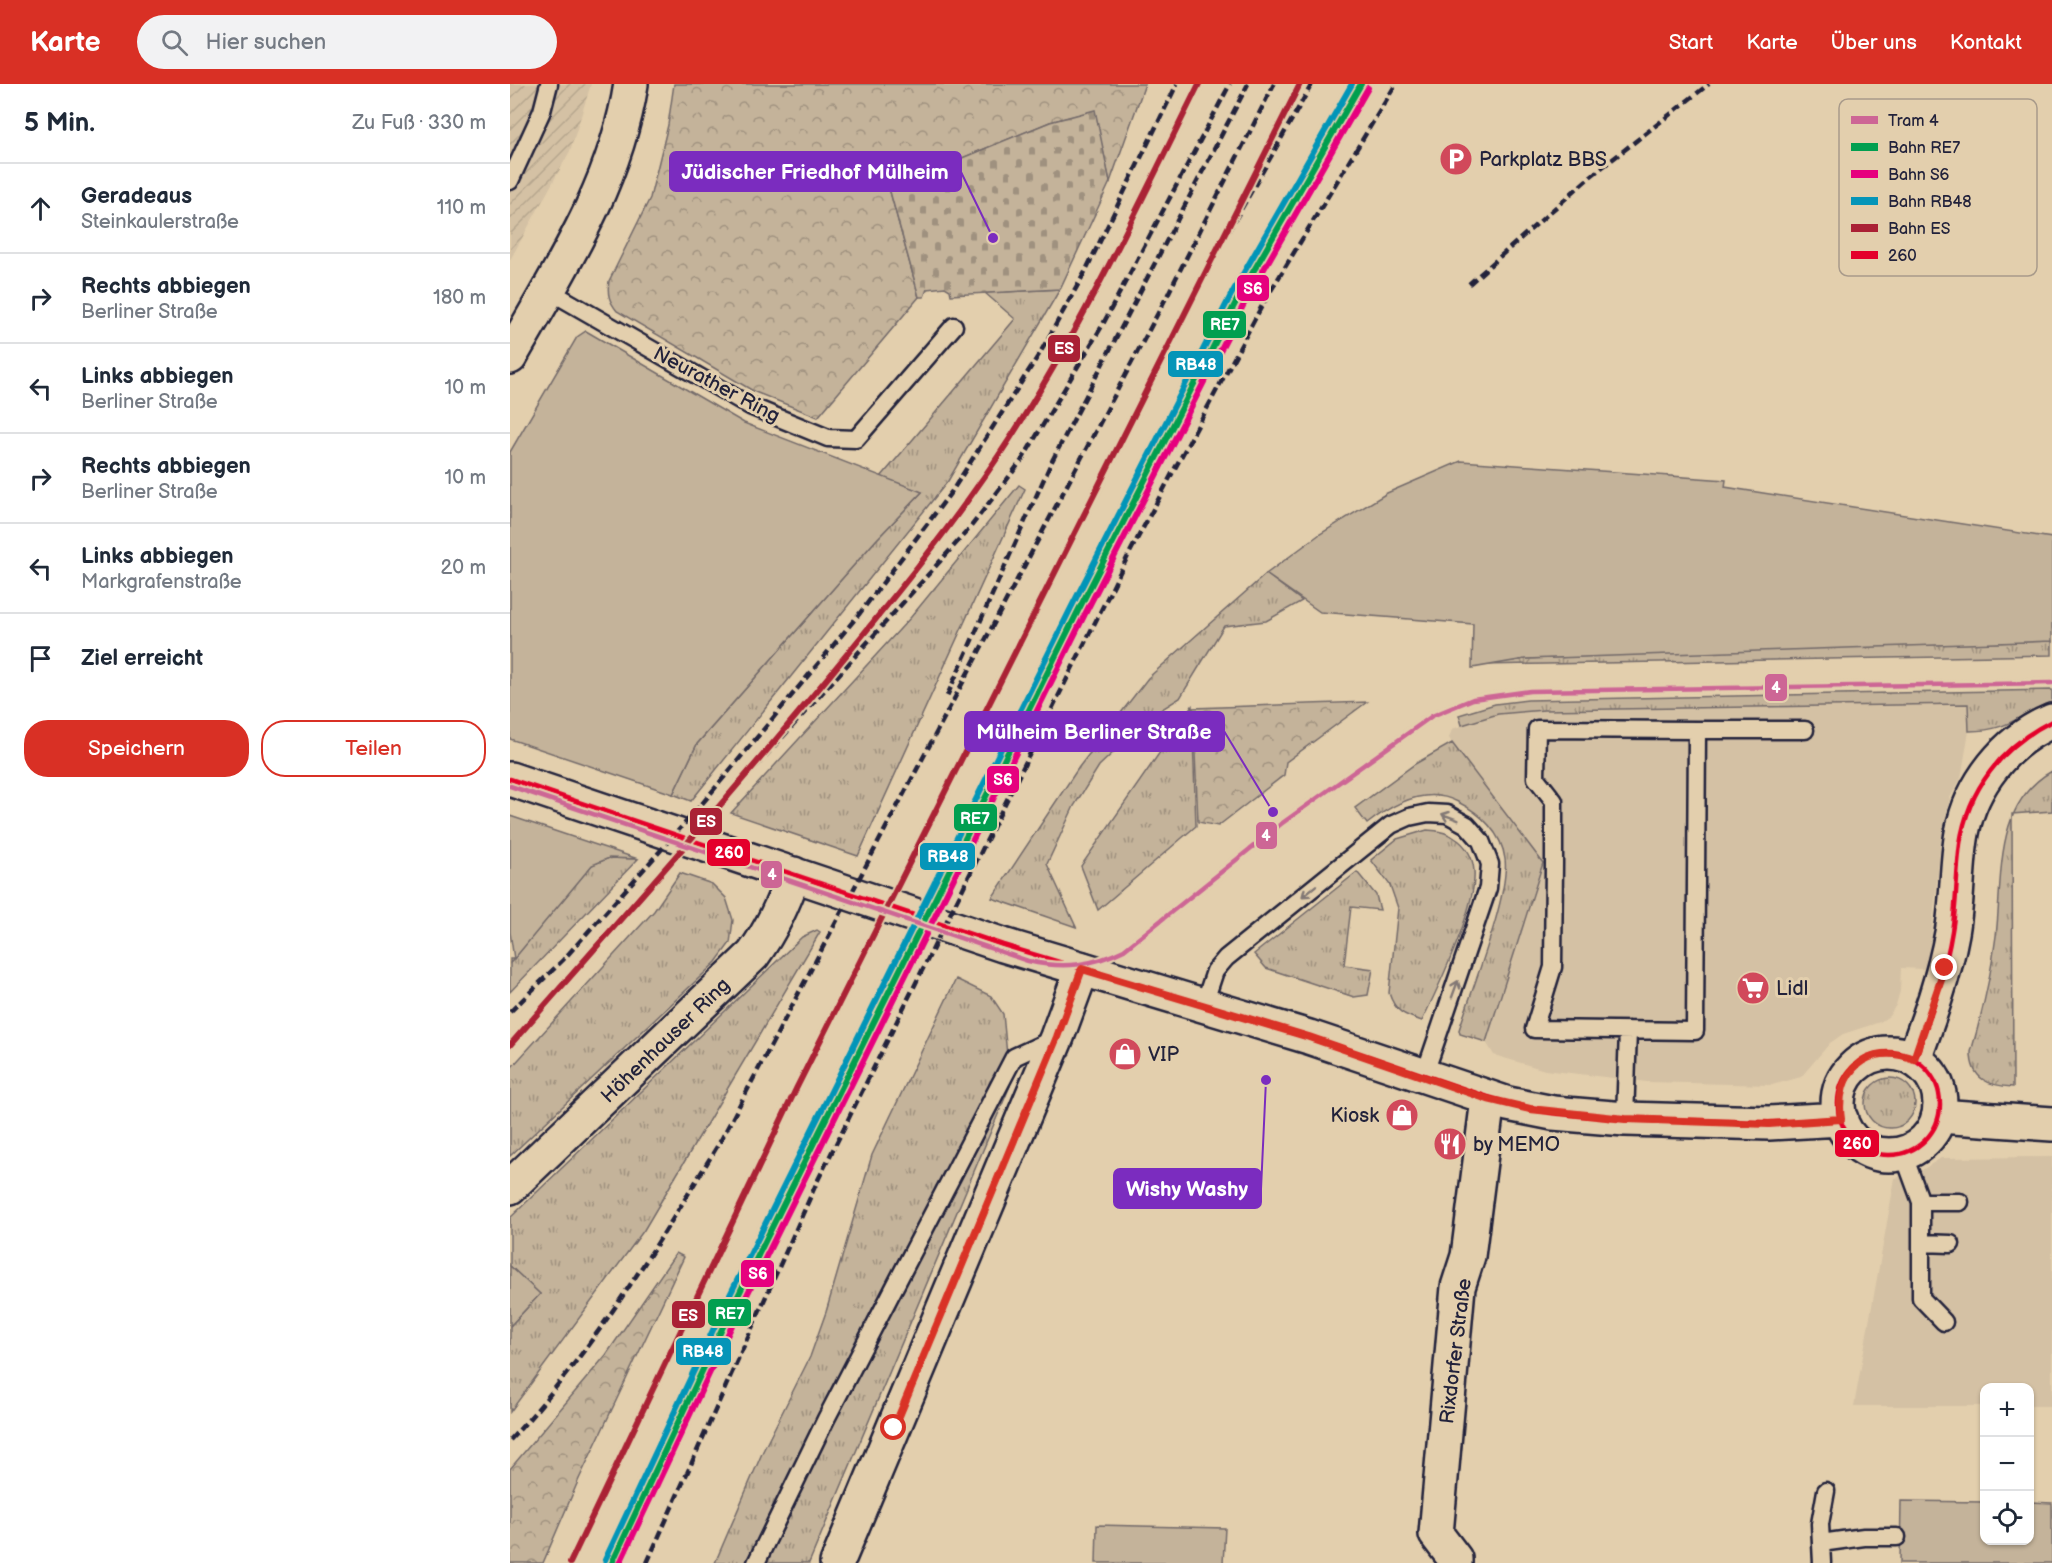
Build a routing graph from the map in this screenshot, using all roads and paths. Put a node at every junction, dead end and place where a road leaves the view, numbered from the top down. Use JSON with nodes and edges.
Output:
{"nodes":[{"id":1,"x":549,"y":84,"type":"edge"},
{"id":2,"x":631,"y":84,"type":"edge"},
{"id":3,"x":510,"y":181,"type":"edge"},
{"id":4,"x":548,"y":290,"type":"junction"},
{"id":5,"x":954,"y":326,"type":"dead end"},
{"id":6,"x":510,"y":357,"type":"edge"},
{"id":7,"x":2052,"y":721,"type":"edge"},
{"id":8,"x":1697,"y":730,"type":"junction"},
{"id":9,"x":1805,"y":730,"type":"dead end"},
{"id":10,"x":510,"y":778,"type":"edge"},
{"id":11,"x":794,"y":874,"type":"junction"},
{"id":12,"x":1082,"y":969,"type":"junction"},
{"id":13,"x":1204,"y":1004,"type":"junction"},
{"id":14,"x":1628,"y":1030,"type":"junction"},
{"id":15,"x":1057,"y":1037,"type":"junction"},
{"id":16,"x":1914,"y":1059,"type":"junction"},
{"id":17,"x":1425,"y":1077,"type":"junction"},
{"id":18,"x":1488,"y":1099,"type":"junction"},
{"id":19,"x":1939,"y":1116,"type":"junction"},
{"id":20,"x":1625,"y":1119,"type":"junction"},
{"id":21,"x":1841,"y":1119,"type":"junction"},
{"id":22,"x":2052,"y":1124,"type":"edge"},
{"id":23,"x":1903,"y":1153,"type":"junction"},
{"id":24,"x":510,"y":1187,"type":"edge"},
{"id":25,"x":1921,"y":1202,"type":"junction"},
{"id":26,"x":1960,"y":1202,"type":"dead end"},
{"id":27,"x":1921,"y":1243,"type":"junction"},
{"id":28,"x":1951,"y":1244,"type":"dead end"},
{"id":29,"x":1944,"y":1322,"type":"dead end"},
{"id":30,"x":1826,"y":1491,"type":"dead end"},
{"id":31,"x":1897,"y":1537,"type":"dead end"},
{"id":32,"x":1821,"y":1543,"type":"junction"},
{"id":33,"x":756,"y":1563,"type":"edge"},
{"id":34,"x":837,"y":1563,"type":"edge"},
{"id":35,"x":1455,"y":1563,"type":"edge"},
{"id":36,"x":1822,"y":1563,"type":"edge"}],
"edges":[{"from":1,"to":3,"type":"lane"},
{"from":2,"to":4,"type":"main road"},
{"from":4,"to":5,"type":"lane","name":"Neurather Ring"},
{"from":4,"to":6,"type":"main road"},
{"from":7,"to":16,"type":"main road"},
{"from":8,"to":9,"type":"lane"},
{"from":8,"to":14,"type":"lane"},
{"from":8,"to":14,"type":"lane"},
{"from":10,"to":11,"type":"main road"},
{"from":11,"to":12,"type":"main road"},
{"from":11,"to":24,"type":"main road","name":"Höhenhauser Ring"},
{"from":12,"to":13,"type":"main road"},
{"from":12,"to":15,"type":"main road"},
{"from":13,"to":17,"type":"main road"},
{"from":17,"to":13,"type":"lane","one_way":true},
{"from":14,"to":20,"type":"lane"},
{"from":15,"to":33,"type":"lane"},
{"from":15,"to":34,"type":"main road"},
{"from":16,"to":19,"type":"main road"},
{"from":16,"to":21,"type":"main road"},
{"from":17,"to":18,"type":"main road"},
{"from":18,"to":20,"type":"main road"},
{"from":18,"to":35,"type":"main road","name":"Rixdorfer Straße"},
{"from":19,"to":22,"type":"main road"},
{"from":19,"to":23,"type":"main road"},
{"from":20,"to":21,"type":"main road"},
{"from":21,"to":23,"type":"main road"},
{"from":23,"to":25,"type":"lane"},
{"from":25,"to":26,"type":"lane"},
{"from":25,"to":27,"type":"lane"},
{"from":27,"to":28,"type":"lane"},
{"from":27,"to":29,"type":"lane"},
{"from":30,"to":32,"type":"lane"},
{"from":31,"to":32,"type":"lane"},
{"from":32,"to":36,"type":"lane"}]}
